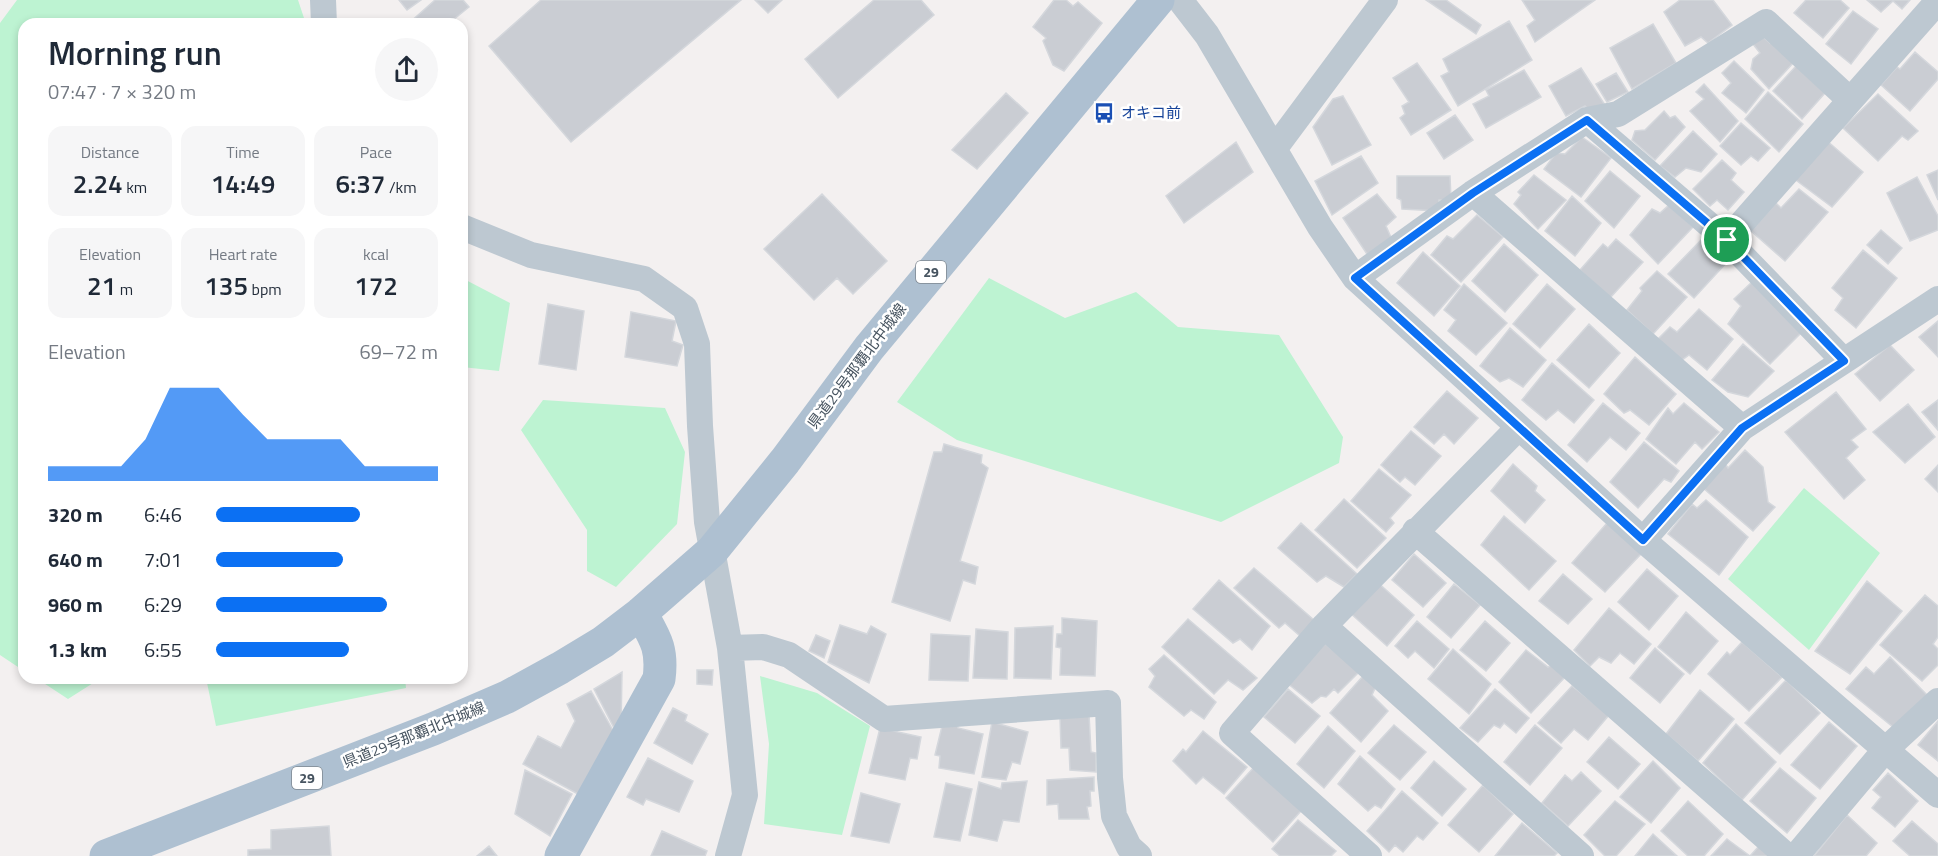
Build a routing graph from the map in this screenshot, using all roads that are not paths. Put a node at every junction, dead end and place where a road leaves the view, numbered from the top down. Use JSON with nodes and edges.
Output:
{"nodes":[{"id":1,"x":323,"y":0,"type":"edge"},
{"id":2,"x":1158,"y":0,"type":"edge"},
{"id":3,"x":1180,"y":0,"type":"edge"},
{"id":4,"x":1385,"y":0,"type":"edge"},
{"id":5,"x":1938,"y":1,"type":"edge"},
{"id":6,"x":324,"y":18,"type":"edge"},
{"id":7,"x":1850,"y":100,"type":"junction"},
{"id":8,"x":1587,"y":120,"type":"junction"},
{"id":9,"x":1275,"y":148,"type":"junction"},
{"id":10,"x":1473,"y":193,"type":"junction"},
{"id":11,"x":468,"y":229,"type":"edge"},
{"id":12,"x":1727,"y":240,"type":"junction"},
{"id":13,"x":1355,"y":278,"type":"junction"},
{"id":14,"x":1938,"y":299,"type":"edge"},
{"id":15,"x":1844,"y":361,"type":"junction"},
{"id":16,"x":1518,"y":428,"type":"junction"},
{"id":17,"x":1742,"y":428,"type":"junction"},
{"id":18,"x":1415,"y":531,"type":"junction"},
{"id":19,"x":1643,"y":540,"type":"junction"},
{"id":20,"x":712,"y":551,"type":"junction"},
{"id":21,"x":641,"y":613,"type":"junction"},
{"id":22,"x":1324,"y":626,"type":"junction"},
{"id":23,"x":730,"y":648,"type":"junction"},
{"id":24,"x":1938,"y":701,"type":"edge"},
{"id":25,"x":1885,"y":750,"type":"junction"},
{"id":26,"x":1938,"y":795,"type":"edge"},
{"id":27,"x":1128,"y":853,"type":"edge"},
{"id":28,"x":106,"y":856,"type":"edge"},
{"id":29,"x":561,"y":856,"type":"edge"},
{"id":30,"x":728,"y":856,"type":"edge"},
{"id":31,"x":1369,"y":856,"type":"edge"},
{"id":32,"x":1581,"y":856,"type":"edge"},
{"id":33,"x":1787,"y":856,"type":"edge"},
{"id":34,"x":1796,"y":856,"type":"edge"}],
"edges":[{"from":1,"to":6,"type":"street"},
{"from":2,"to":20,"type":"main road","name":"県道29号那覇北中城線","number":"29"},
{"from":3,"to":9,"type":"street"},
{"from":4,"to":9,"type":"street"},
{"from":5,"to":7,"type":"street"},
{"from":7,"to":8,"type":"street"},
{"from":7,"to":12,"type":"street"},
{"from":8,"to":10,"type":"street"},
{"from":8,"to":12,"type":"street"},
{"from":9,"to":13,"type":"street"},
{"from":10,"to":13,"type":"street"},
{"from":10,"to":17,"type":"street"},
{"from":11,"to":20,"type":"street"},
{"from":12,"to":15,"type":"street"},
{"from":13,"to":16,"type":"street"},
{"from":14,"to":15,"type":"street"},
{"from":15,"to":17,"type":"street"},
{"from":16,"to":18,"type":"street"},
{"from":16,"to":19,"type":"street"},
{"from":17,"to":19,"type":"street"},
{"from":18,"to":22,"type":"street"},
{"from":18,"to":33,"type":"street"},
{"from":19,"to":25,"type":"street"},
{"from":20,"to":21,"type":"main road","name":"県道29号那覇北中城線","number":"29"},
{"from":20,"to":23,"type":"street"},
{"from":21,"to":28,"type":"main road","name":"県道29号那覇北中城線","number":"29"},
{"from":21,"to":29,"type":"main road"},
{"from":22,"to":31,"type":"street"},
{"from":22,"to":32,"type":"street"},
{"from":23,"to":27,"type":"street"},
{"from":23,"to":30,"type":"street"},
{"from":24,"to":25,"type":"street"},
{"from":25,"to":26,"type":"street"},
{"from":25,"to":34,"type":"street"}]}
